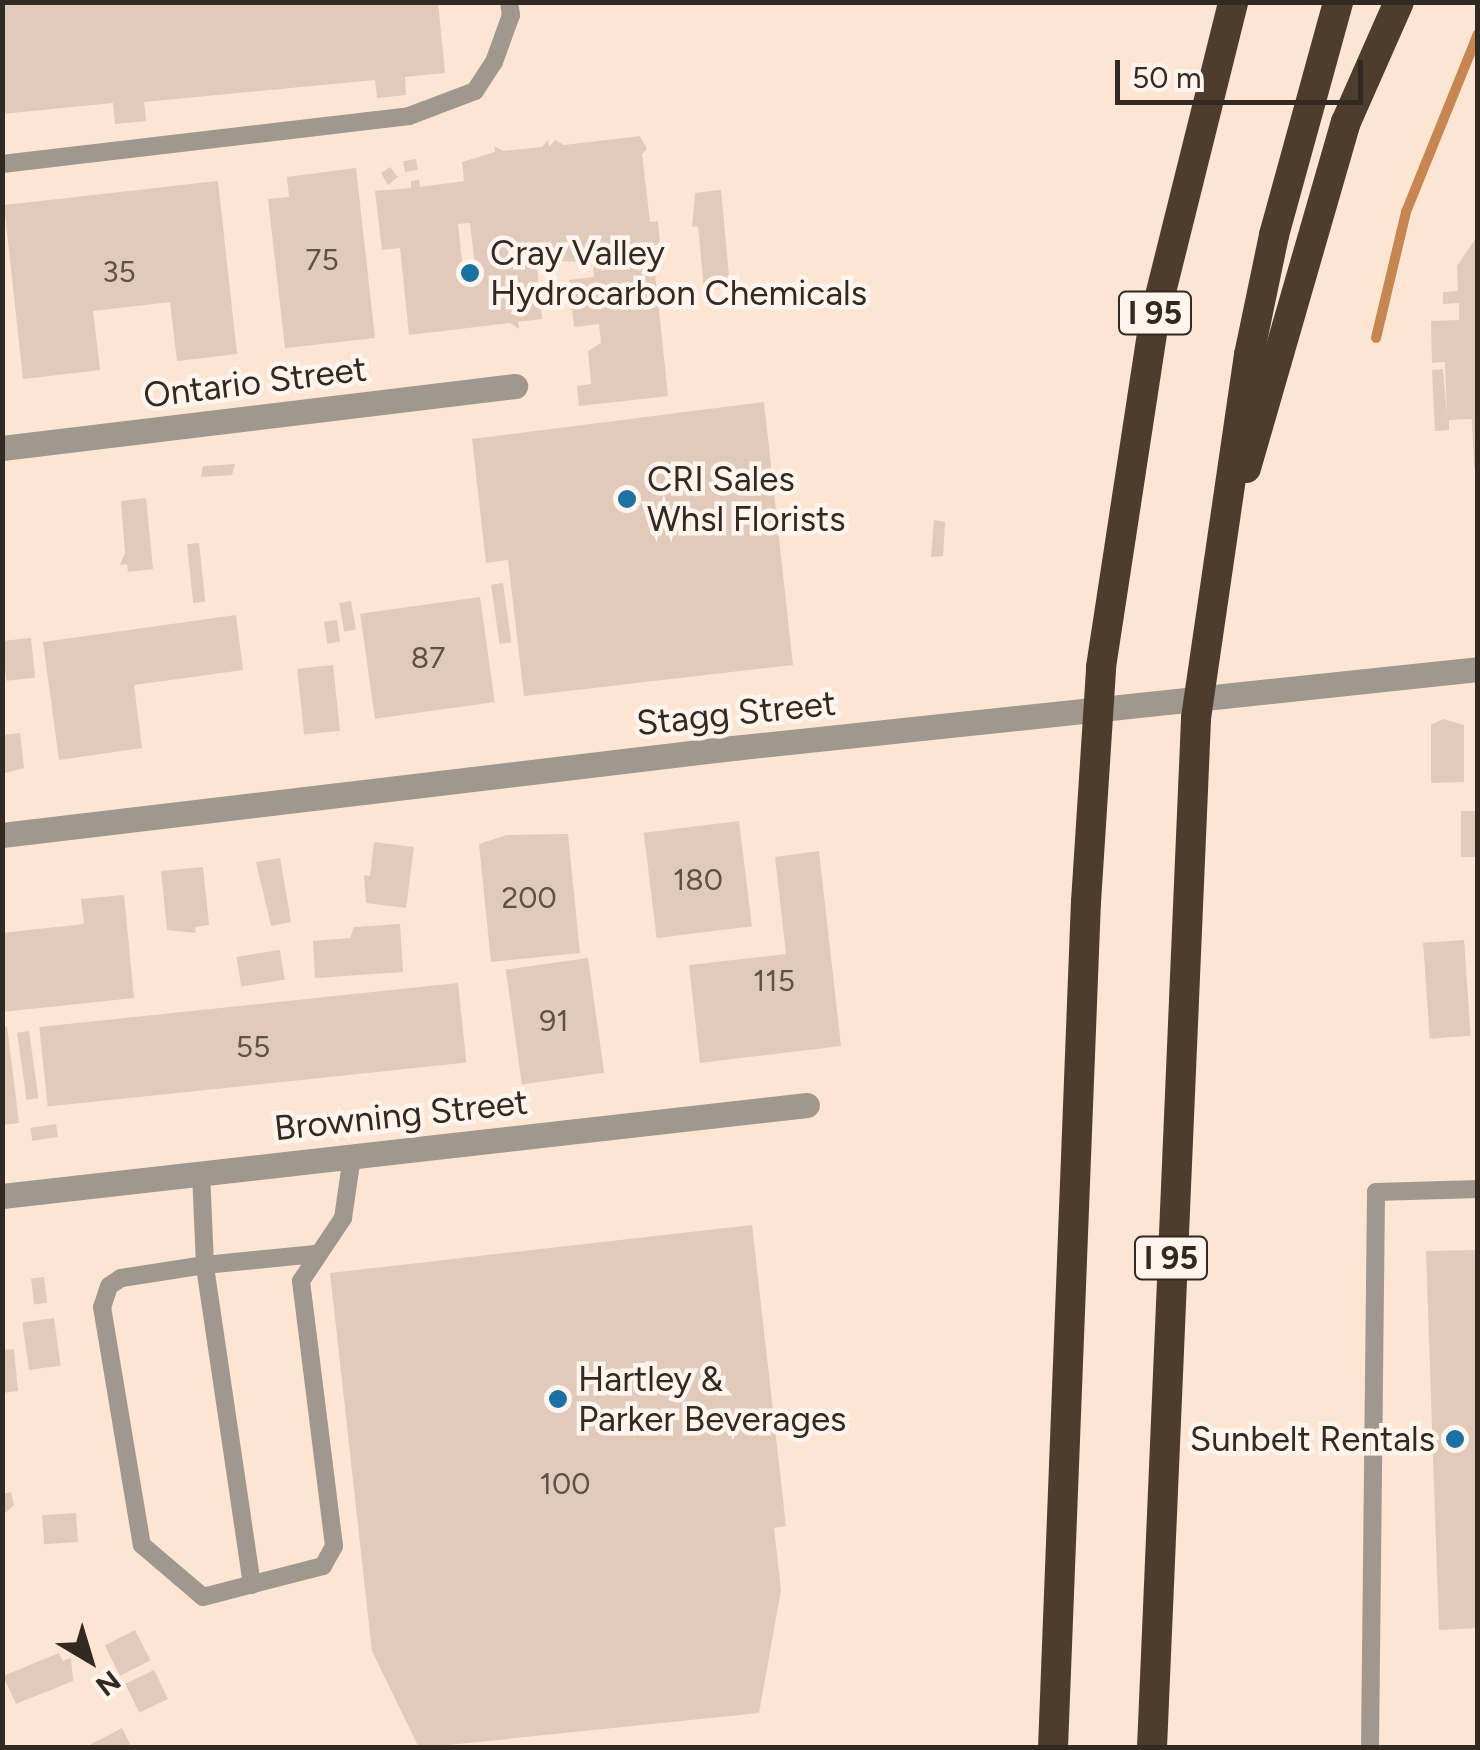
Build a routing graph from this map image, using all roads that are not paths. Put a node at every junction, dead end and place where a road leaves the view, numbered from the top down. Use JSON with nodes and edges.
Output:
{"nodes":[{"id":1,"x":509,"y":2,"type":"edge"},
{"id":2,"x":1233,"y":2,"type":"edge"},
{"id":3,"x":1338,"y":2,"type":"edge"},
{"id":4,"x":1399,"y":2,"type":"edge"},
{"id":5,"x":2,"y":164,"type":"edge"},
{"id":6,"x":515,"y":386,"type":"dead end"},
{"id":7,"x":2,"y":448,"type":"edge"},
{"id":8,"x":1209,"y":607,"type":"junction"},
{"id":9,"x":1478,"y":669,"type":"edge"},
{"id":10,"x":2,"y":836,"type":"edge"},
{"id":11,"x":807,"y":1104,"type":"dead end"},
{"id":12,"x":352,"y":1156,"type":"junction"},
{"id":13,"x":201,"y":1173,"type":"junction"},
{"id":14,"x":1478,"y":1188,"type":"edge"},
{"id":15,"x":2,"y":1196,"type":"edge"},
{"id":16,"x":314,"y":1254,"type":"junction"},
{"id":17,"x":205,"y":1265,"type":"junction"},
{"id":18,"x":252,"y":1585,"type":"junction"},
{"id":19,"x":1053,"y":1748,"type":"edge"},
{"id":20,"x":1152,"y":1748,"type":"edge"},
{"id":21,"x":1370,"y":1748,"type":"edge"}],
"edges":[{"from":1,"to":5,"type":"lane"},
{"from":2,"to":19,"type":"highway","number":"I 95"},
{"from":3,"to":8,"type":"highway","number":"I 95"},
{"from":4,"to":8,"type":"highway"},
{"from":6,"to":7,"type":"street","name":"Ontario Street"},
{"from":8,"to":20,"type":"highway","number":"I 95"},
{"from":9,"to":10,"type":"street","name":"Stagg Street"},
{"from":11,"to":12,"type":"street","name":"Browning Street"},
{"from":12,"to":13,"type":"street","name":"Browning Street"},
{"from":12,"to":16,"type":"lane"},
{"from":13,"to":15,"type":"street","name":"Browning Street"},
{"from":13,"to":17,"type":"lane"},
{"from":14,"to":21,"type":"lane"},
{"from":16,"to":17,"type":"lane"},
{"from":16,"to":18,"type":"lane"},
{"from":17,"to":18,"type":"lane"},
{"from":17,"to":18,"type":"lane"}]}
